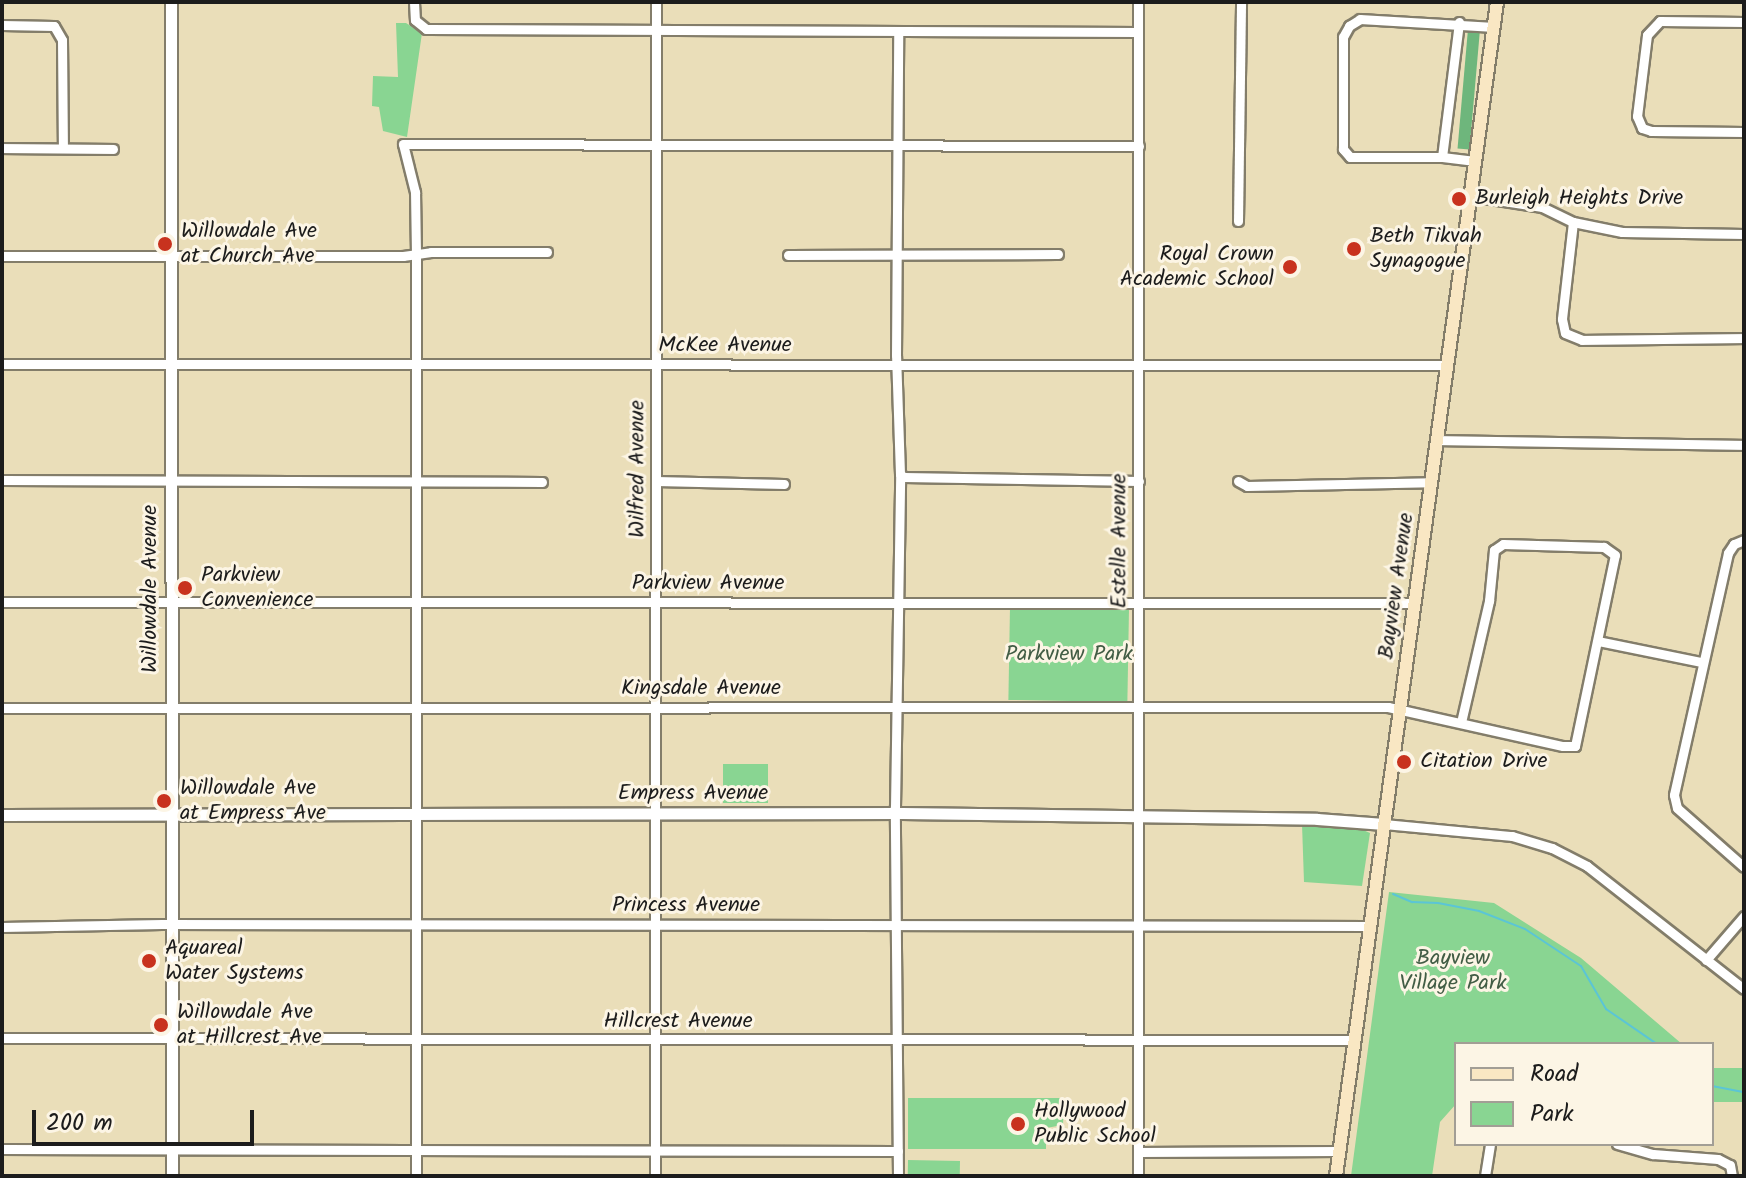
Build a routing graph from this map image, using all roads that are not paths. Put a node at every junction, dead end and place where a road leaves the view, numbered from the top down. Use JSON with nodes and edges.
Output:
{"nodes":[{"id":1,"x":171,"y":2,"type":"edge"},
{"id":2,"x":414,"y":2,"type":"edge"},
{"id":3,"x":656,"y":2,"type":"edge"},
{"id":4,"x":1138,"y":2,"type":"edge"},
{"id":5,"x":1241,"y":2,"type":"edge"},
{"id":6,"x":1497,"y":2,"type":"edge"},
{"id":7,"x":1459,"y":22,"type":"junction"},
{"id":8,"x":1744,"y":22,"type":"edge"},
{"id":9,"x":2,"y":25,"type":"edge"},
{"id":10,"x":1494,"y":27,"type":"junction"},
{"id":11,"x":656,"y":31,"type":"junction"},
{"id":12,"x":898,"y":31,"type":"junction"},
{"id":13,"x":1138,"y":32,"type":"junction"},
{"id":14,"x":1744,"y":132,"type":"edge"},
{"id":15,"x":899,"y":145,"type":"junction"},
{"id":16,"x":1139,"y":146,"type":"junction"},
{"id":17,"x":658,"y":147,"type":"junction"},
{"id":18,"x":2,"y":148,"type":"edge"},
{"id":19,"x":63,"y":148,"type":"junction"},
{"id":20,"x":113,"y":149,"type":"dead end"},
{"id":21,"x":1442,"y":157,"type":"junction"},
{"id":22,"x":1475,"y":161,"type":"junction"},
{"id":23,"x":1471,"y":196,"type":"junction"},
{"id":24,"x":1238,"y":221,"type":"dead end"},
{"id":25,"x":1573,"y":222,"type":"junction"},
{"id":26,"x":1744,"y":234,"type":"edge"},
{"id":27,"x":547,"y":252,"type":"dead end"},
{"id":28,"x":898,"y":252,"type":"junction"},
{"id":29,"x":416,"y":254,"type":"junction"},
{"id":30,"x":1058,"y":254,"type":"dead end"},
{"id":31,"x":788,"y":255,"type":"dead end"},
{"id":32,"x":2,"y":256,"type":"edge"},
{"id":33,"x":171,"y":257,"type":"junction"},
{"id":34,"x":1744,"y":338,"type":"edge"},
{"id":35,"x":415,"y":363,"type":"junction"},
{"id":36,"x":2,"y":364,"type":"edge"},
{"id":37,"x":172,"y":364,"type":"junction"},
{"id":38,"x":657,"y":364,"type":"junction"},
{"id":39,"x":897,"y":364,"type":"junction"},
{"id":40,"x":1139,"y":365,"type":"junction"},
{"id":41,"x":1447,"y":365,"type":"junction"},
{"id":42,"x":1437,"y":440,"type":"junction"},
{"id":43,"x":1744,"y":445,"type":"edge"},
{"id":44,"x":900,"y":474,"type":"junction"},
{"id":45,"x":2,"y":480,"type":"edge"},
{"id":46,"x":171,"y":480,"type":"junction"},
{"id":47,"x":656,"y":481,"type":"junction"},
{"id":48,"x":1139,"y":481,"type":"junction"},
{"id":49,"x":1238,"y":481,"type":"dead end"},
{"id":50,"x":416,"y":482,"type":"junction"},
{"id":51,"x":542,"y":482,"type":"dead end"},
{"id":52,"x":1431,"y":482,"type":"junction"},
{"id":53,"x":784,"y":484,"type":"dead end"},
{"id":54,"x":1744,"y":540,"type":"edge"},
{"id":55,"x":2,"y":602,"type":"edge"},
{"id":56,"x":171,"y":602,"type":"junction"},
{"id":57,"x":414,"y":602,"type":"junction"},
{"id":58,"x":655,"y":602,"type":"junction"},
{"id":59,"x":896,"y":602,"type":"junction"},
{"id":60,"x":1138,"y":603,"type":"junction"},
{"id":61,"x":1415,"y":603,"type":"junction"},
{"id":62,"x":1598,"y":641,"type":"junction"},
{"id":63,"x":1701,"y":662,"type":"junction"},
{"id":64,"x":655,"y":706,"type":"junction"},
{"id":65,"x":896,"y":707,"type":"junction"},
{"id":66,"x":1140,"y":707,"type":"junction"},
{"id":67,"x":2,"y":708,"type":"edge"},
{"id":68,"x":171,"y":708,"type":"junction"},
{"id":69,"x":1400,"y":708,"type":"junction"},
{"id":70,"x":414,"y":709,"type":"junction"},
{"id":71,"x":1461,"y":722,"type":"junction"},
{"id":72,"x":655,"y":813,"type":"junction"},
{"id":73,"x":417,"y":814,"type":"junction"},
{"id":74,"x":895,"y":814,"type":"junction"},
{"id":75,"x":2,"y":815,"type":"edge"},
{"id":76,"x":171,"y":815,"type":"junction"},
{"id":77,"x":1141,"y":816,"type":"junction"},
{"id":78,"x":1384,"y":824,"type":"junction"},
{"id":79,"x":1744,"y":867,"type":"edge"},
{"id":80,"x":1744,"y":916,"type":"edge"},
{"id":81,"x":172,"y":924,"type":"junction"},
{"id":82,"x":655,"y":924,"type":"junction"},
{"id":83,"x":896,"y":924,"type":"junction"},
{"id":84,"x":1137,"y":924,"type":"junction"},
{"id":85,"x":416,"y":926,"type":"junction"},
{"id":86,"x":1370,"y":926,"type":"junction"},
{"id":87,"x":2,"y":927,"type":"edge"},
{"id":88,"x":1706,"y":960,"type":"junction"},
{"id":89,"x":1744,"y":989,"type":"edge"},
{"id":90,"x":2,"y":1038,"type":"edge"},
{"id":91,"x":171,"y":1039,"type":"junction"},
{"id":92,"x":414,"y":1040,"type":"junction"},
{"id":93,"x":655,"y":1040,"type":"junction"},
{"id":94,"x":895,"y":1040,"type":"junction"},
{"id":95,"x":1138,"y":1040,"type":"junction"},
{"id":96,"x":1354,"y":1040,"type":"junction"},
{"id":97,"x":1490,"y":1146,"type":"edge"},
{"id":98,"x":1624,"y":1146,"type":"edge"},
{"id":99,"x":655,"y":1148,"type":"junction"},
{"id":100,"x":2,"y":1149,"type":"edge"},
{"id":101,"x":171,"y":1149,"type":"junction"},
{"id":102,"x":898,"y":1151,"type":"junction"},
{"id":103,"x":1339,"y":1151,"type":"junction"},
{"id":104,"x":417,"y":1152,"type":"junction"},
{"id":105,"x":1138,"y":1152,"type":"junction"},
{"id":106,"x":172,"y":1176,"type":"edge"},
{"id":107,"x":416,"y":1176,"type":"edge"},
{"id":108,"x":655,"y":1176,"type":"edge"},
{"id":109,"x":898,"y":1176,"type":"edge"},
{"id":110,"x":1138,"y":1176,"type":"edge"},
{"id":111,"x":1336,"y":1176,"type":"edge"},
{"id":112,"x":1485,"y":1176,"type":"edge"},
{"id":113,"x":1732,"y":1176,"type":"edge"}],
"edges":[{"from":1,"to":33,"type":"street","name":"Willowdale Avenue"},
{"from":2,"to":11,"type":"street"},
{"from":3,"to":11,"type":"street","name":"Wilfred Avenue"},
{"from":4,"to":13,"type":"street","name":"Estelle Avenue"},
{"from":5,"to":24,"type":"street"},
{"from":6,"to":10,"type":"main road","name":"Bayview Avenue"},
{"from":7,"to":10,"type":"street"},
{"from":7,"to":21,"type":"street"},
{"from":7,"to":21,"type":"street"},
{"from":8,"to":14,"type":"street"},
{"from":9,"to":19,"type":"street"},
{"from":10,"to":22,"type":"main road","name":"Bayview Avenue"},
{"from":11,"to":12,"type":"street"},
{"from":11,"to":17,"type":"street","name":"Wilfred Avenue"},
{"from":12,"to":13,"type":"street"},
{"from":12,"to":15,"type":"street"},
{"from":13,"to":16,"type":"street","name":"Estelle Avenue"},
{"from":15,"to":16,"type":"street"},
{"from":15,"to":17,"type":"street"},
{"from":15,"to":28,"type":"street"},
{"from":16,"to":40,"type":"street","name":"Estelle Avenue"},
{"from":17,"to":29,"type":"street"},
{"from":17,"to":38,"type":"street","name":"Wilfred Avenue"},
{"from":18,"to":19,"type":"street"},
{"from":19,"to":20,"type":"street"},
{"from":21,"to":22,"type":"street"},
{"from":22,"to":23,"type":"main road","name":"Bayview Avenue"},
{"from":23,"to":25,"type":"street"},
{"from":23,"to":41,"type":"main road","name":"Bayview Avenue"},
{"from":25,"to":26,"type":"street"},
{"from":25,"to":34,"type":"street"},
{"from":27,"to":29,"type":"street"},
{"from":28,"to":30,"type":"street"},
{"from":28,"to":31,"type":"street"},
{"from":28,"to":39,"type":"street"},
{"from":29,"to":33,"type":"street"},
{"from":29,"to":35,"type":"street"},
{"from":32,"to":33,"type":"street"},
{"from":33,"to":37,"type":"street","name":"Willowdale Avenue"},
{"from":35,"to":37,"type":"street","name":"McKee Avenue"},
{"from":35,"to":38,"type":"street","name":"McKee Avenue"},
{"from":35,"to":50,"type":"street"},
{"from":36,"to":37,"type":"street","name":"McKee Avenue"},
{"from":37,"to":46,"type":"street","name":"Willowdale Avenue"},
{"from":38,"to":39,"type":"street","name":"McKee Avenue"},
{"from":38,"to":47,"type":"street","name":"Wilfred Avenue"},
{"from":39,"to":40,"type":"street","name":"McKee Avenue"},
{"from":39,"to":44,"type":"street"},
{"from":40,"to":41,"type":"street","name":"McKee Avenue"},
{"from":40,"to":48,"type":"street","name":"Estelle Avenue"},
{"from":41,"to":42,"type":"main road","name":"Bayview Avenue"},
{"from":42,"to":43,"type":"street"},
{"from":42,"to":52,"type":"main road","name":"Bayview Avenue"},
{"from":44,"to":48,"type":"street"},
{"from":44,"to":59,"type":"street"},
{"from":45,"to":46,"type":"street"},
{"from":46,"to":50,"type":"street"},
{"from":46,"to":56,"type":"street","name":"Willowdale Avenue"},
{"from":47,"to":53,"type":"street"},
{"from":47,"to":58,"type":"street","name":"Wilfred Avenue"},
{"from":48,"to":60,"type":"street","name":"Estelle Avenue"},
{"from":49,"to":52,"type":"street"},
{"from":50,"to":51,"type":"street"},
{"from":50,"to":57,"type":"street"},
{"from":52,"to":61,"type":"main road","name":"Bayview Avenue"},
{"from":54,"to":63,"type":"street"},
{"from":55,"to":56,"type":"street","name":"Parkview Avenue"},
{"from":56,"to":57,"type":"street","name":"Parkview Avenue"},
{"from":56,"to":68,"type":"street","name":"Willowdale Avenue"},
{"from":57,"to":58,"type":"street","name":"Parkview Avenue"},
{"from":57,"to":70,"type":"street"},
{"from":58,"to":59,"type":"street","name":"Parkview Avenue"},
{"from":58,"to":64,"type":"street","name":"Wilfred Avenue"},
{"from":59,"to":60,"type":"street","name":"Parkview Avenue"},
{"from":59,"to":65,"type":"street"},
{"from":60,"to":61,"type":"street","name":"Parkview Avenue"},
{"from":60,"to":66,"type":"street","name":"Estelle Avenue"},
{"from":61,"to":69,"type":"main road","name":"Bayview Avenue"},
{"from":62,"to":63,"type":"street"},
{"from":62,"to":71,"type":"street","name":"Kingsdale Avenue"},
{"from":62,"to":71,"type":"street"},
{"from":63,"to":79,"type":"street"},
{"from":64,"to":65,"type":"street","name":"Kingsdale Avenue"},
{"from":64,"to":70,"type":"street","name":"Kingsdale Avenue"},
{"from":64,"to":72,"type":"street","name":"Wilfred Avenue"},
{"from":65,"to":66,"type":"street","name":"Kingsdale Avenue"},
{"from":65,"to":74,"type":"street"},
{"from":66,"to":69,"type":"street","name":"Kingsdale Avenue"},
{"from":66,"to":77,"type":"street","name":"Estelle Avenue"},
{"from":67,"to":68,"type":"street","name":"Kingsdale Avenue"},
{"from":68,"to":70,"type":"street","name":"Kingsdale Avenue"},
{"from":68,"to":76,"type":"street","name":"Willowdale Avenue"},
{"from":69,"to":71,"type":"street","name":"Kingsdale Avenue"},
{"from":69,"to":78,"type":"main road","name":"Bayview Avenue"},
{"from":70,"to":73,"type":"street"},
{"from":72,"to":73,"type":"street","name":"Empress Avenue"},
{"from":72,"to":74,"type":"street","name":"Empress Avenue"},
{"from":72,"to":82,"type":"street","name":"Wilfred Avenue"},
{"from":73,"to":76,"type":"street","name":"Empress Avenue"},
{"from":73,"to":85,"type":"street"},
{"from":74,"to":77,"type":"street","name":"Empress Avenue"},
{"from":74,"to":83,"type":"street"},
{"from":75,"to":76,"type":"street","name":"Empress Avenue"},
{"from":76,"to":81,"type":"street","name":"Willowdale Avenue"},
{"from":77,"to":78,"type":"street","name":"Empress Avenue"},
{"from":77,"to":84,"type":"street","name":"Estelle Avenue"},
{"from":78,"to":86,"type":"main road","name":"Bayview Avenue"},
{"from":78,"to":88,"type":"street"},
{"from":80,"to":88,"type":"street"},
{"from":81,"to":85,"type":"street","name":"Princess Avenue"},
{"from":81,"to":87,"type":"street","name":"Princess Avenue"},
{"from":81,"to":91,"type":"street","name":"Willowdale Avenue"},
{"from":82,"to":83,"type":"street","name":"Princess Avenue"},
{"from":82,"to":85,"type":"street","name":"Princess Avenue"},
{"from":82,"to":93,"type":"street","name":"Wilfred Avenue"},
{"from":83,"to":84,"type":"street","name":"Princess Avenue"},
{"from":83,"to":94,"type":"street"},
{"from":84,"to":86,"type":"street","name":"Princess Avenue"},
{"from":84,"to":95,"type":"street","name":"Estelle Avenue"},
{"from":85,"to":92,"type":"street"},
{"from":86,"to":96,"type":"main road","name":"Bayview Avenue"},
{"from":88,"to":89,"type":"street"},
{"from":90,"to":91,"type":"street","name":"Hillcrest Avenue"},
{"from":91,"to":92,"type":"street","name":"Hillcrest Avenue"},
{"from":91,"to":101,"type":"street","name":"Willowdale Avenue"},
{"from":92,"to":93,"type":"street","name":"Hillcrest Avenue"},
{"from":92,"to":104,"type":"street"},
{"from":93,"to":94,"type":"street","name":"Hillcrest Avenue"},
{"from":93,"to":99,"type":"street","name":"Wilfred Avenue"},
{"from":94,"to":95,"type":"street","name":"Hillcrest Avenue"},
{"from":94,"to":102,"type":"street"},
{"from":95,"to":96,"type":"street","name":"Hillcrest Avenue"},
{"from":95,"to":105,"type":"street","name":"Estelle Avenue"},
{"from":96,"to":103,"type":"main road","name":"Bayview Avenue"},
{"from":97,"to":112,"type":"street"},
{"from":98,"to":113,"type":"street"},
{"from":99,"to":102,"type":"street"},
{"from":99,"to":104,"type":"street"},
{"from":99,"to":108,"type":"street","name":"Wilfred Avenue"},
{"from":100,"to":101,"type":"street"},
{"from":101,"to":104,"type":"street"},
{"from":101,"to":106,"type":"street","name":"Willowdale Avenue"},
{"from":102,"to":109,"type":"street"},
{"from":103,"to":105,"type":"street"},
{"from":103,"to":111,"type":"main road","name":"Bayview Avenue"},
{"from":104,"to":107,"type":"street"},
{"from":105,"to":110,"type":"street","name":"Estelle Avenue"}]}
